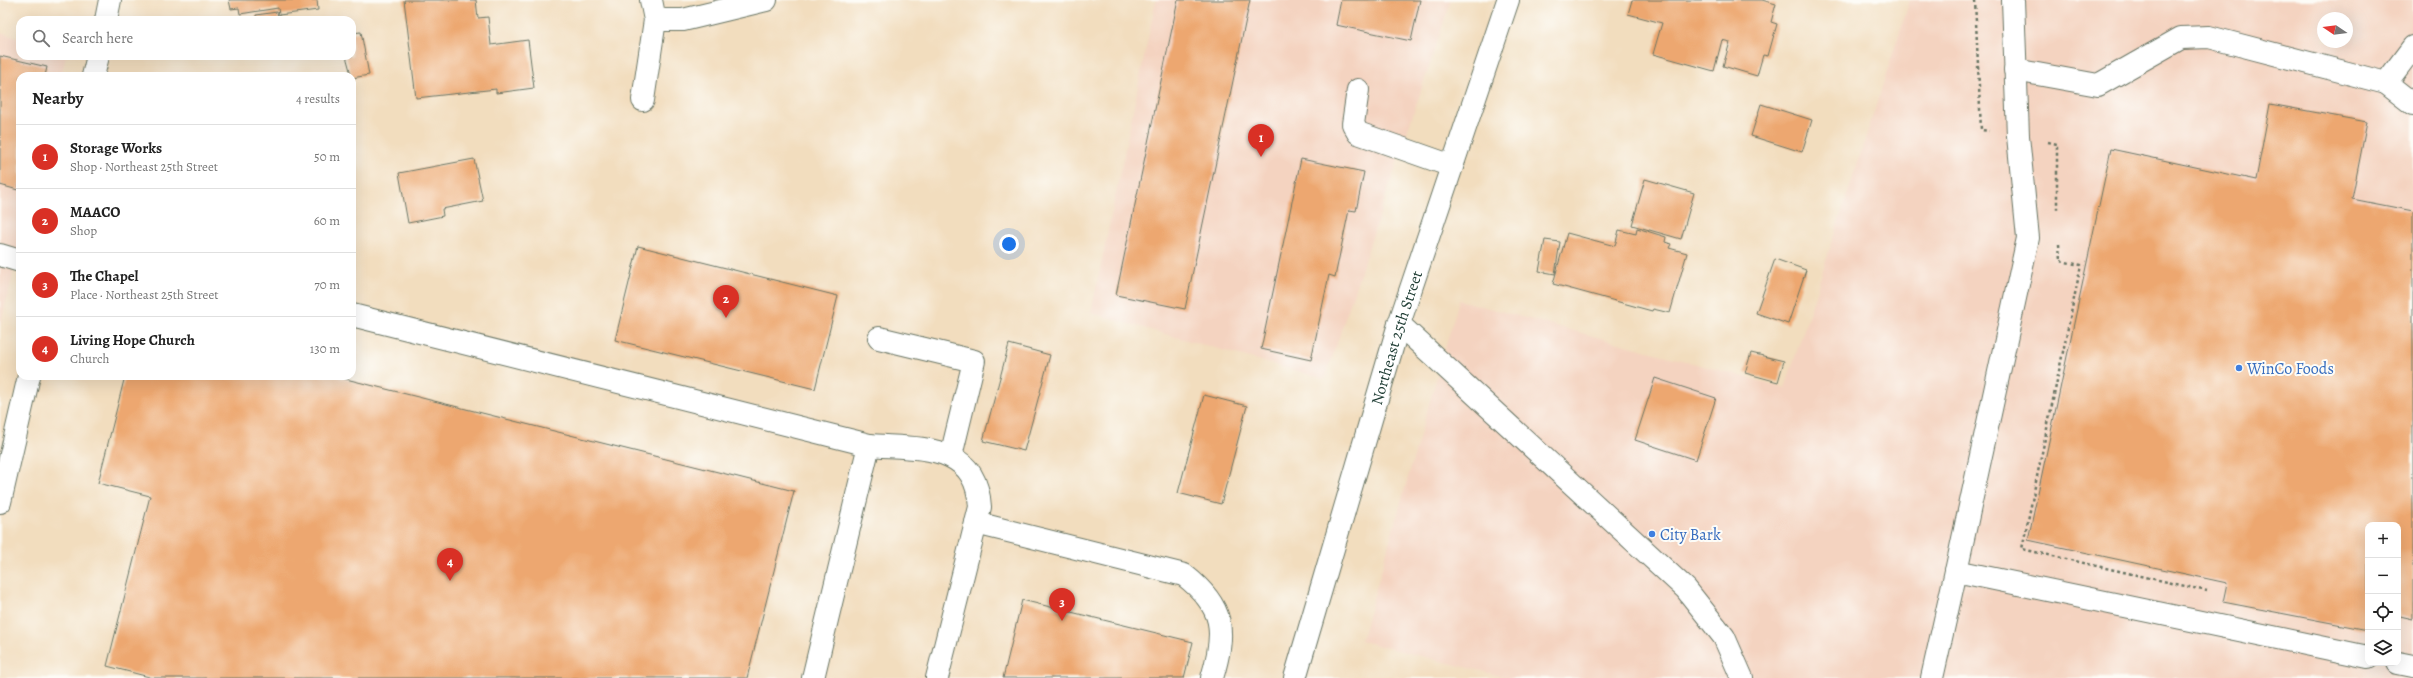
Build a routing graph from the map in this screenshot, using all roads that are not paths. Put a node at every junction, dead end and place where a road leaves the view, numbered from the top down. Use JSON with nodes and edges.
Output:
{"nodes":[{"id":1,"x":110,"y":0,"type":"edge"},
{"id":2,"x":766,"y":0,"type":"edge"},
{"id":3,"x":1508,"y":0,"type":"edge"},
{"id":4,"x":2013,"y":0,"type":"edge"},
{"id":5,"x":653,"y":10,"type":"edge"},
{"id":6,"x":107,"y":16,"type":"edge"},
{"id":7,"x":2413,"y":47,"type":"edge"},
{"id":8,"x":97,"y":60,"type":"edge"},
{"id":9,"x":2016,"y":70,"type":"junction"},
{"id":10,"x":94,"y":72,"type":"edge"},
{"id":11,"x":2386,"y":84,"type":"junction"},
{"id":12,"x":1358,"y":90,"type":"dead end"},
{"id":13,"x":643,"y":100,"type":"dead end"},
{"id":14,"x":2413,"y":104,"type":"edge"},
{"id":15,"x":1452,"y":166,"type":"junction"},
{"id":16,"x":0,"y":255,"type":"edge"},
{"id":17,"x":16,"y":260,"type":"edge"},
{"id":18,"x":356,"y":316,"type":"edge"},
{"id":19,"x":1399,"y":324,"type":"junction"},
{"id":20,"x":880,"y":338,"type":"dead end"},
{"id":21,"x":28,"y":380,"type":"edge"},
{"id":22,"x":869,"y":445,"type":"junction"},
{"id":23,"x":951,"y":456,"type":"junction"},
{"id":24,"x":0,"y":502,"type":"edge"},
{"id":25,"x":976,"y":523,"type":"junction"},
{"id":26,"x":1956,"y":571,"type":"junction"},
{"id":27,"x":2365,"y":655,"type":"edge"},
{"id":28,"x":2401,"y":664,"type":"edge"},
{"id":29,"x":2413,"y":666,"type":"edge"},
{"id":30,"x":813,"y":678,"type":"edge"},
{"id":31,"x":937,"y":678,"type":"edge"},
{"id":32,"x":1212,"y":678,"type":"edge"},
{"id":33,"x":1295,"y":678,"type":"edge"},
{"id":34,"x":1742,"y":678,"type":"edge"},
{"id":35,"x":1932,"y":678,"type":"edge"}],
"edges":[{"from":1,"to":6,"type":"main road"},
{"from":2,"to":5,"type":"main road"},
{"from":3,"to":15,"type":"main road","name":"Northeast 25th Street"},
{"from":4,"to":9,"type":"main road"},
{"from":5,"to":13,"type":"main road"},
{"from":7,"to":11,"type":"main road"},
{"from":8,"to":10,"type":"main road"},
{"from":9,"to":11,"type":"main road"},
{"from":9,"to":26,"type":"main road"},
{"from":11,"to":14,"type":"main road"},
{"from":12,"to":15,"type":"main road"},
{"from":15,"to":19,"type":"main road","name":"Northeast 25th Street"},
{"from":16,"to":17,"type":"main road"},
{"from":18,"to":22,"type":"main road"},
{"from":19,"to":33,"type":"main road","name":"Northeast 25th Street"},
{"from":19,"to":34,"type":"main road"},
{"from":20,"to":23,"type":"main road"},
{"from":21,"to":24,"type":"main road"},
{"from":22,"to":23,"type":"main road"},
{"from":22,"to":30,"type":"main road"},
{"from":23,"to":25,"type":"main road"},
{"from":25,"to":31,"type":"main road"},
{"from":25,"to":32,"type":"main road"},
{"from":26,"to":27,"type":"main road"},
{"from":26,"to":35,"type":"main road"},
{"from":28,"to":29,"type":"main road"}]}
